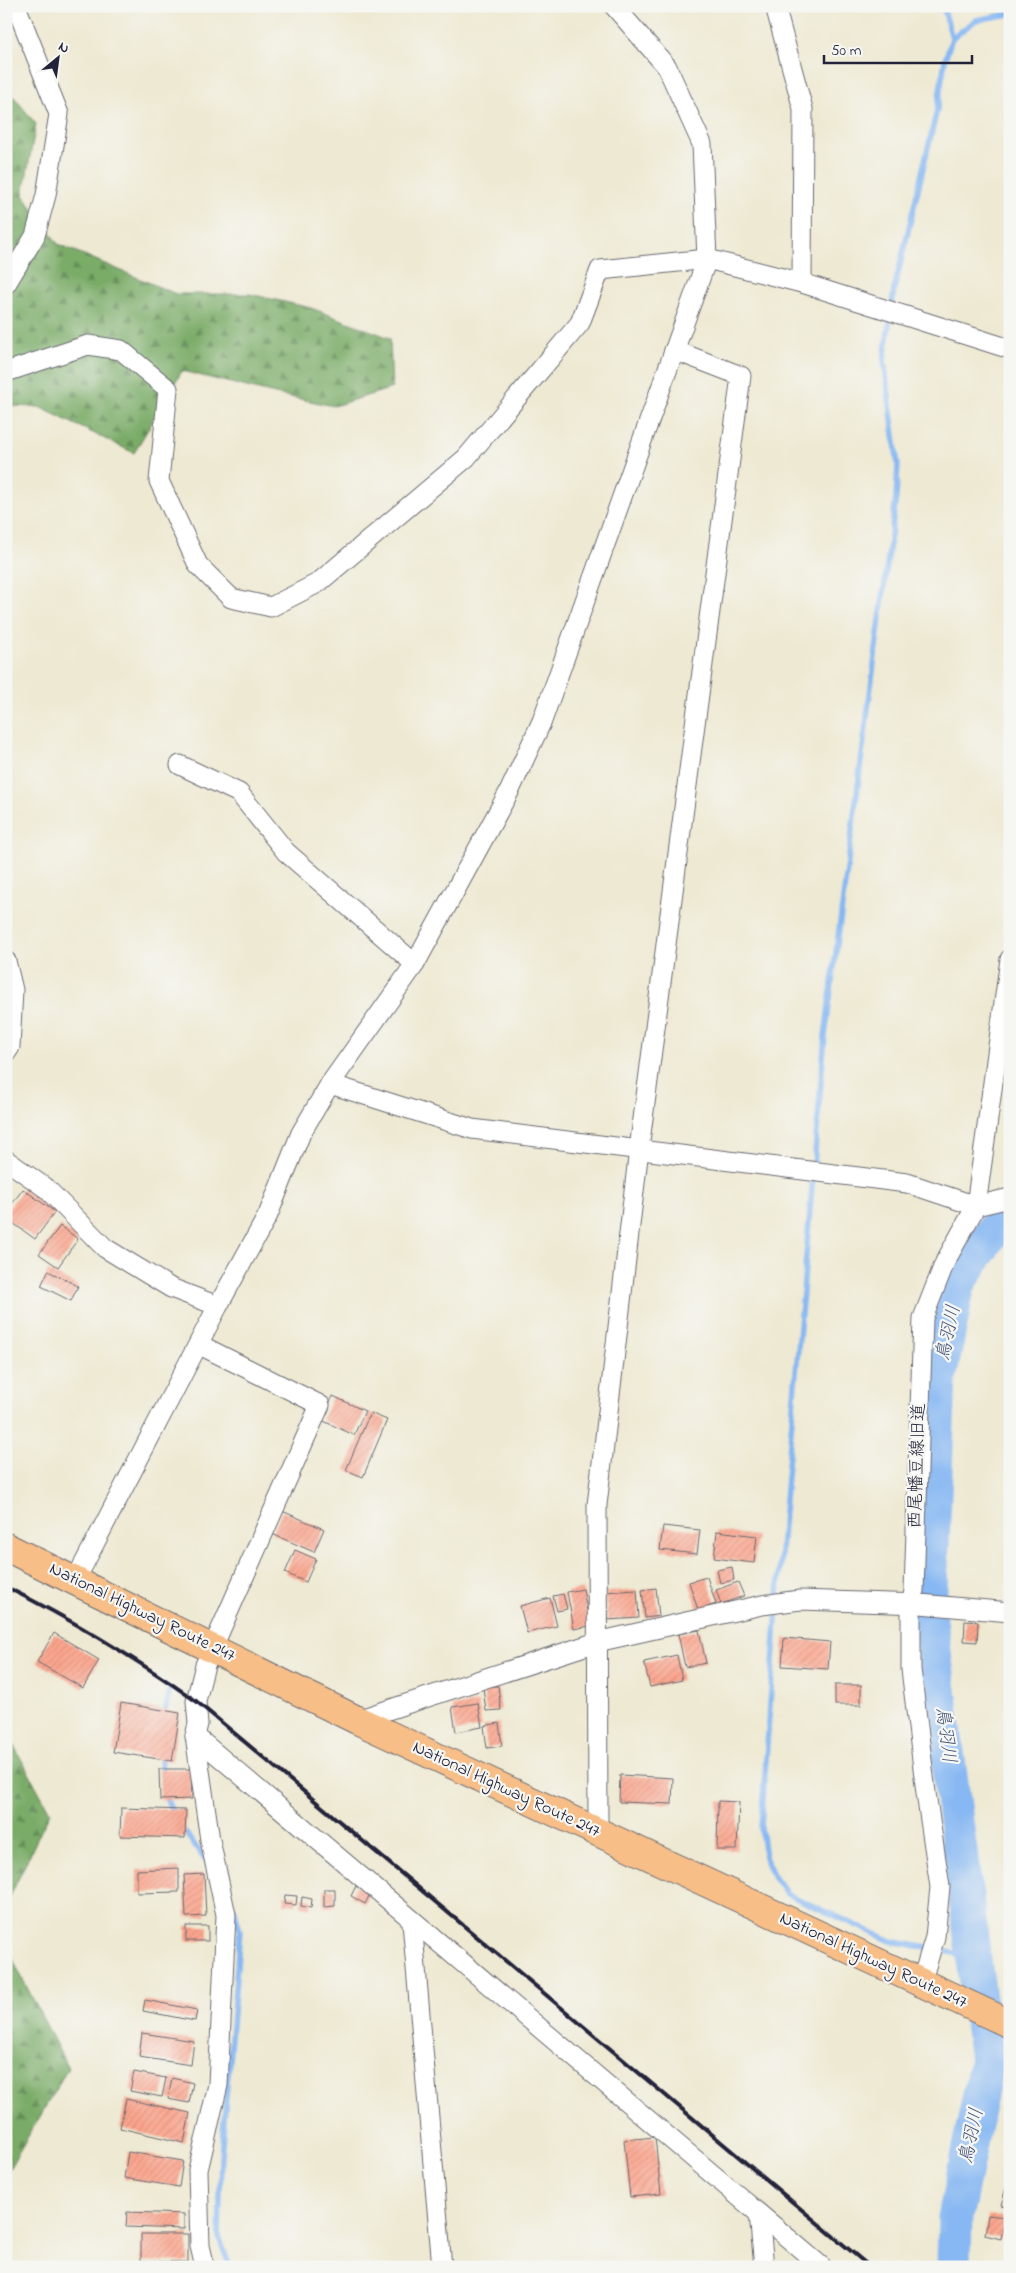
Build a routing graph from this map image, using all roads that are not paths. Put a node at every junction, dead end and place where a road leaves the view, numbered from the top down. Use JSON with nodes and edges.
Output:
{"nodes":[{"id":1,"x":16,"y":6,"type":"edge"},
{"id":2,"x":614,"y":6,"type":"edge"},
{"id":3,"x":775,"y":6,"type":"edge"},
{"id":4,"x":707,"y":258,"type":"junction"},
{"id":5,"x":802,"y":283,"type":"junction"},
{"id":6,"x":6,"y":284,"type":"edge"},
{"id":7,"x":1010,"y":349,"type":"edge"},
{"id":8,"x":674,"y":350,"type":"junction"},
{"id":9,"x":6,"y":372,"type":"edge"},
{"id":10,"x":180,"y":765,"type":"dead end"},
{"id":11,"x":1010,"y":958,"type":"edge"},
{"id":12,"x":6,"y":961,"type":"edge"},
{"id":13,"x":415,"y":964,"type":"junction"},
{"id":14,"x":6,"y":1053,"type":"edge"},
{"id":15,"x":330,"y":1084,"type":"junction"},
{"id":16,"x":639,"y":1148,"type":"junction"},
{"id":17,"x":6,"y":1160,"type":"edge"},
{"id":18,"x":1010,"y":1198,"type":"edge"},
{"id":19,"x":976,"y":1206,"type":"junction"},
{"id":20,"x":218,"y":1306,"type":"junction"},
{"id":21,"x":200,"y":1345,"type":"junction"},
{"id":22,"x":6,"y":1547,"type":"edge"},
{"id":23,"x":75,"y":1581,"type":"junction"},
{"id":24,"x":923,"y":1605,"type":"junction"},
{"id":25,"x":1010,"y":1612,"type":"edge"},
{"id":26,"x":597,"y":1642,"type":"junction"},
{"id":27,"x":213,"y":1648,"type":"junction"},
{"id":28,"x":358,"y":1720,"type":"junction"},
{"id":29,"x":195,"y":1736,"type":"junction"},
{"id":30,"x":598,"y":1834,"type":"junction"},
{"id":31,"x":412,"y":1922,"type":"junction"},
{"id":32,"x":924,"y":1972,"type":"junction"},
{"id":33,"x":1007,"y":2022,"type":"edge"},
{"id":34,"x":759,"y":2214,"type":"junction"},
{"id":35,"x":205,"y":2267,"type":"edge"},
{"id":36,"x":442,"y":2267,"type":"edge"},
{"id":37,"x":764,"y":2267,"type":"edge"},
{"id":38,"x":822,"y":2267,"type":"edge"}],
"edges":[{"from":1,"to":6,"type":"street"},
{"from":2,"to":4,"type":"street"},
{"from":3,"to":5,"type":"street"},
{"from":4,"to":5,"type":"street"},
{"from":4,"to":8,"type":"street"},
{"from":4,"to":9,"type":"street"},
{"from":5,"to":7,"type":"street"},
{"from":8,"to":13,"type":"street"},
{"from":8,"to":16,"type":"street"},
{"from":10,"to":13,"type":"street"},
{"from":11,"to":19,"type":"street","name":"西尾幡豆線旧道"},
{"from":12,"to":14,"type":"street"},
{"from":13,"to":15,"type":"street"},
{"from":15,"to":16,"type":"street"},
{"from":15,"to":20,"type":"street"},
{"from":16,"to":19,"type":"street"},
{"from":16,"to":26,"type":"street"},
{"from":17,"to":20,"type":"street"},
{"from":18,"to":19,"type":"street"},
{"from":19,"to":24,"type":"street","name":"西尾幡豆線旧道"},
{"from":20,"to":21,"type":"street"},
{"from":21,"to":23,"type":"street"},
{"from":21,"to":27,"type":"street"},
{"from":22,"to":23,"type":"highway","name":"National Highway Route 247"},
{"from":23,"to":27,"type":"highway","name":"National Highway Route 247"},
{"from":24,"to":25,"type":"street"},
{"from":24,"to":26,"type":"street"},
{"from":24,"to":32,"type":"street","name":"西尾幡豆線旧道"},
{"from":26,"to":28,"type":"street"},
{"from":26,"to":30,"type":"street"},
{"from":27,"to":28,"type":"highway","name":"National Highway Route 247"},
{"from":27,"to":29,"type":"street"},
{"from":28,"to":30,"type":"highway","name":"National Highway Route 247"},
{"from":29,"to":31,"type":"street"},
{"from":29,"to":35,"type":"street"},
{"from":30,"to":32,"type":"highway","name":"National Highway Route 247"},
{"from":31,"to":34,"type":"street"},
{"from":31,"to":36,"type":"street"},
{"from":32,"to":33,"type":"highway","name":"National Highway Route 247"},
{"from":34,"to":37,"type":"street"},
{"from":34,"to":38,"type":"street"}]}
